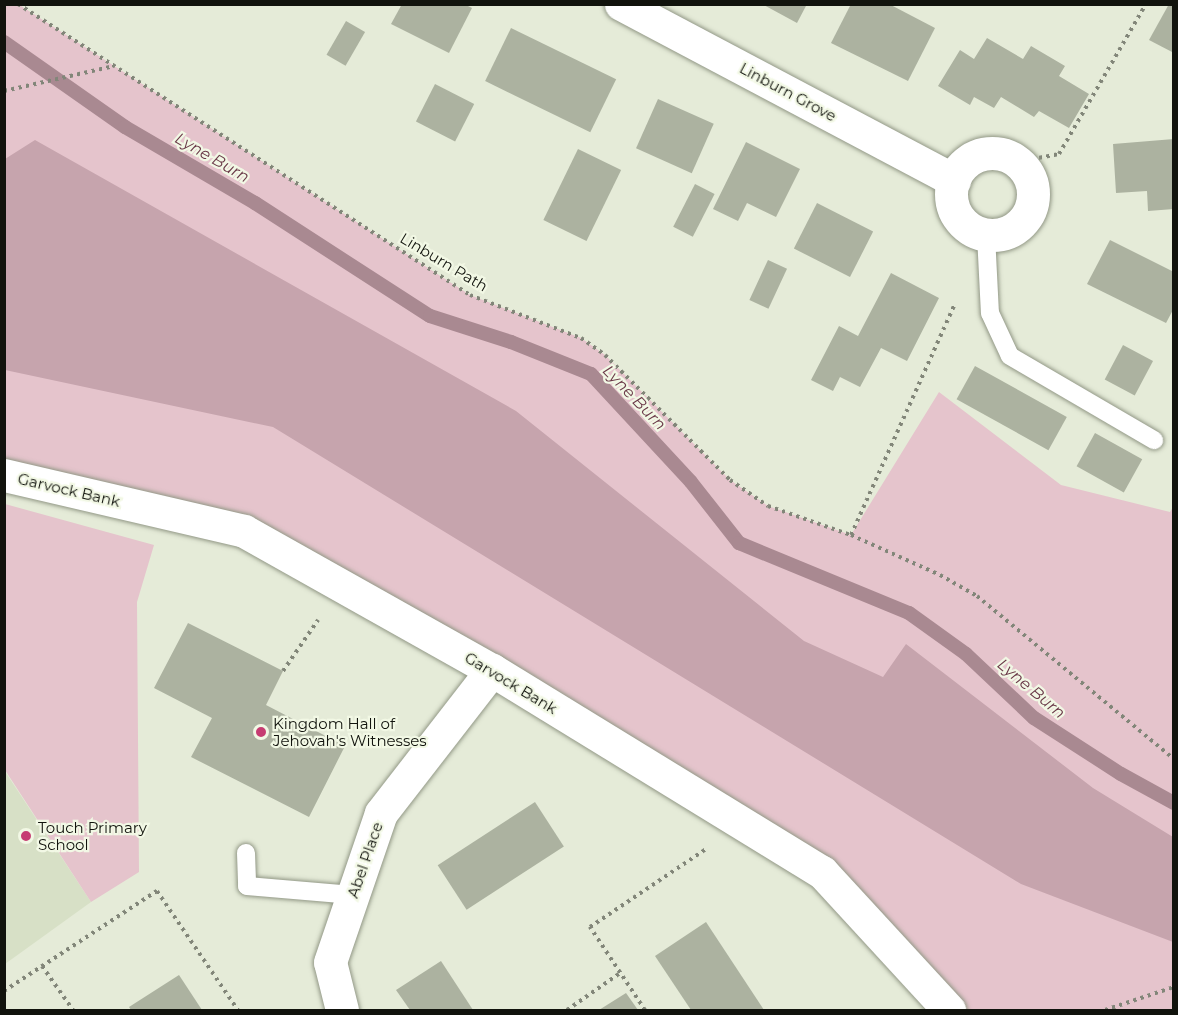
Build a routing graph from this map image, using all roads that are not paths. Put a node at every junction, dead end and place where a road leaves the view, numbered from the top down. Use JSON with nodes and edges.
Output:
{"nodes":[{"id":1,"x":621,"y":4,"type":"edge"},
{"id":2,"x":954,"y":180,"type":"junction"},
{"id":3,"x":986,"y":235,"type":"junction"},
{"id":4,"x":1154,"y":440,"type":"dead end"},
{"id":5,"x":4,"y":475,"type":"edge"},
{"id":6,"x":492,"y":670,"type":"junction"},
{"id":7,"x":246,"y":853,"type":"dead end"},
{"id":8,"x":353,"y":895,"type":"junction"},
{"id":9,"x":342,"y":1011,"type":"edge"},
{"id":10,"x":949,"y":1011,"type":"edge"}],
"edges":[{"from":1,"to":2,"type":"street","name":"Linburn Grove"},
{"from":2,"to":3,"type":"street"},
{"from":2,"to":3,"type":"street"},
{"from":3,"to":4,"type":"lane"},
{"from":5,"to":6,"type":"street","name":"Garvock Bank"},
{"from":6,"to":8,"type":"street","name":"Abel Place"},
{"from":6,"to":10,"type":"street","name":"Garvock Bank"},
{"from":7,"to":8,"type":"lane"},
{"from":8,"to":9,"type":"street","name":"Abel Place"}]}
